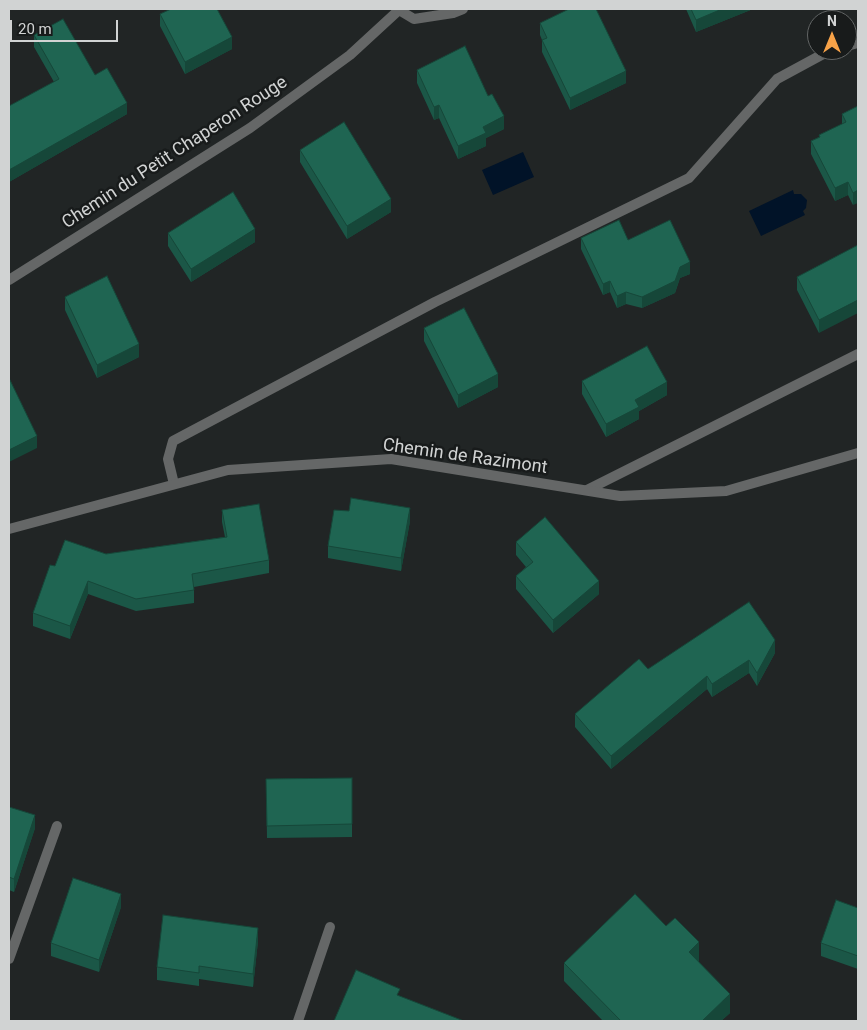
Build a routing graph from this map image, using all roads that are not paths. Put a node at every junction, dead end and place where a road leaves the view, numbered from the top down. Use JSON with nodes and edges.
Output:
{"nodes":[{"id":1,"x":463,"y":9,"type":"edge"},
{"id":2,"x":400,"y":10,"type":"edge"},
{"id":3,"x":812,"y":60,"type":"edge"},
{"id":4,"x":9,"y":280,"type":"edge"},
{"id":5,"x":858,"y":354,"type":"edge"},
{"id":6,"x":858,"y":453,"type":"edge"},
{"id":7,"x":174,"y":484,"type":"junction"},
{"id":8,"x":587,"y":490,"type":"junction"},
{"id":9,"x":9,"y":529,"type":"edge"},
{"id":10,"x":57,"y":826,"type":"dead end"},
{"id":11,"x":330,"y":927,"type":"dead end"},
{"id":12,"x":9,"y":959,"type":"edge"},
{"id":13,"x":298,"y":1021,"type":"edge"}],
"edges":[{"from":1,"to":2,"type":"street"},
{"from":2,"to":4,"type":"street","name":"Chemin du Petit Chaperon Rouge"},
{"from":3,"to":7,"type":"street"},
{"from":5,"to":8,"type":"street"},
{"from":6,"to":8,"type":"street","name":"Chemin de Razimont"},
{"from":7,"to":8,"type":"street","name":"Chemin de Razimont"},
{"from":7,"to":9,"type":"street","name":"Chemin de Razimont"},
{"from":10,"to":12,"type":"street"},
{"from":11,"to":13,"type":"street"}]}
